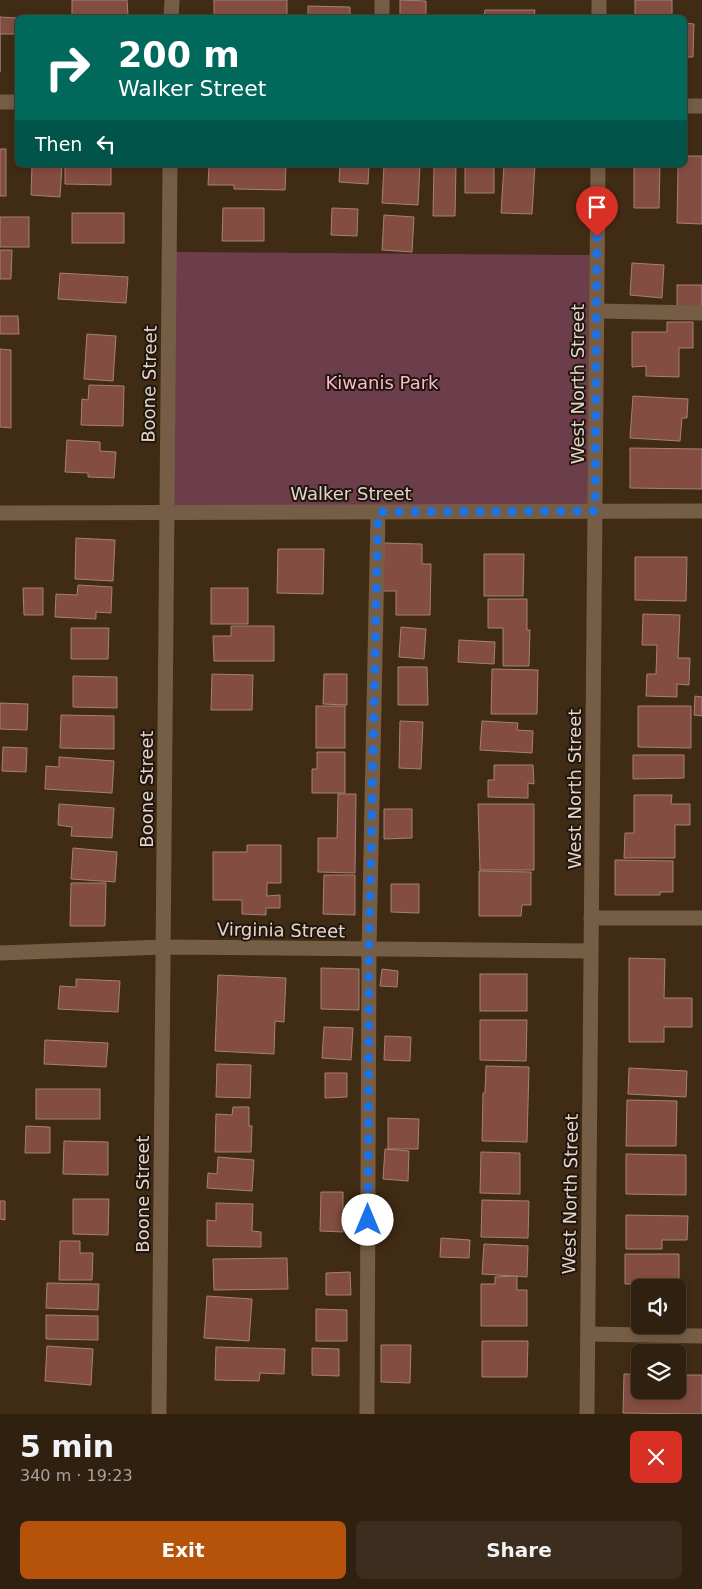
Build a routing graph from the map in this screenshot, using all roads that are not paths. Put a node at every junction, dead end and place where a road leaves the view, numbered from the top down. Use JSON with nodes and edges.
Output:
{"nodes":[{"id":1,"x":172,"y":0,"type":"edge"},
{"id":2,"x":382,"y":0,"type":"edge"},
{"id":3,"x":600,"y":0,"type":"edge"},
{"id":4,"x":171,"y":15,"type":"edge"},
{"id":5,"x":382,"y":15,"type":"edge"},
{"id":6,"x":599,"y":15,"type":"edge"},
{"id":7,"x":0,"y":102,"type":"edge"},
{"id":8,"x":15,"y":102,"type":"edge"},
{"id":9,"x":687,"y":106,"type":"edge"},
{"id":10,"x":702,"y":106,"type":"edge"},
{"id":11,"x":170,"y":167,"type":"edge"},
{"id":12,"x":598,"y":167,"type":"edge"},
{"id":13,"x":597,"y":311,"type":"junction"},
{"id":14,"x":702,"y":313,"type":"edge"},
{"id":15,"x":595,"y":511,"type":"junction"},
{"id":16,"x":378,"y":512,"type":"junction"},
{"id":17,"x":702,"y":512,"type":"edge"},
{"id":18,"x":167,"y":513,"type":"junction"},
{"id":19,"x":0,"y":514,"type":"edge"},
{"id":20,"x":592,"y":918,"type":"junction"},
{"id":21,"x":702,"y":918,"type":"edge"},
{"id":22,"x":163,"y":947,"type":"junction"},
{"id":23,"x":369,"y":949,"type":"junction"},
{"id":24,"x":591,"y":951,"type":"junction"},
{"id":25,"x":0,"y":953,"type":"edge"},
{"id":26,"x":588,"y":1334,"type":"junction"},
{"id":27,"x":702,"y":1336,"type":"edge"},
{"id":28,"x":159,"y":1414,"type":"edge"},
{"id":29,"x":367,"y":1414,"type":"edge"},
{"id":30,"x":587,"y":1414,"type":"edge"}],
"edges":[{"from":1,"to":4,"type":"street"},
{"from":2,"to":5,"type":"street"},
{"from":3,"to":6,"type":"street"},
{"from":7,"to":8,"type":"street"},
{"from":9,"to":10,"type":"street"},
{"from":11,"to":18,"type":"street","name":"Boone Street"},
{"from":12,"to":13,"type":"street","name":"West North Street"},
{"from":13,"to":14,"type":"street"},
{"from":13,"to":15,"type":"street","name":"West North Street"},
{"from":15,"to":16,"type":"street","name":"Walker Street"},
{"from":15,"to":17,"type":"street","name":"Walker Street"},
{"from":15,"to":20,"type":"street","name":"West North Street"},
{"from":16,"to":18,"type":"street","name":"Walker Street"},
{"from":16,"to":23,"type":"street"},
{"from":18,"to":19,"type":"street","name":"Walker Street"},
{"from":18,"to":22,"type":"street","name":"Boone Street"},
{"from":20,"to":21,"type":"street"},
{"from":20,"to":24,"type":"street","name":"West North Street"},
{"from":22,"to":23,"type":"street","name":"Virginia Street"},
{"from":22,"to":25,"type":"street","name":"Virginia Street"},
{"from":22,"to":28,"type":"street","name":"Boone Street"},
{"from":23,"to":24,"type":"street","name":"Virginia Street"},
{"from":23,"to":29,"type":"street"},
{"from":24,"to":26,"type":"street","name":"West North Street"},
{"from":26,"to":27,"type":"street"},
{"from":26,"to":30,"type":"street","name":"West North Street"}]}
